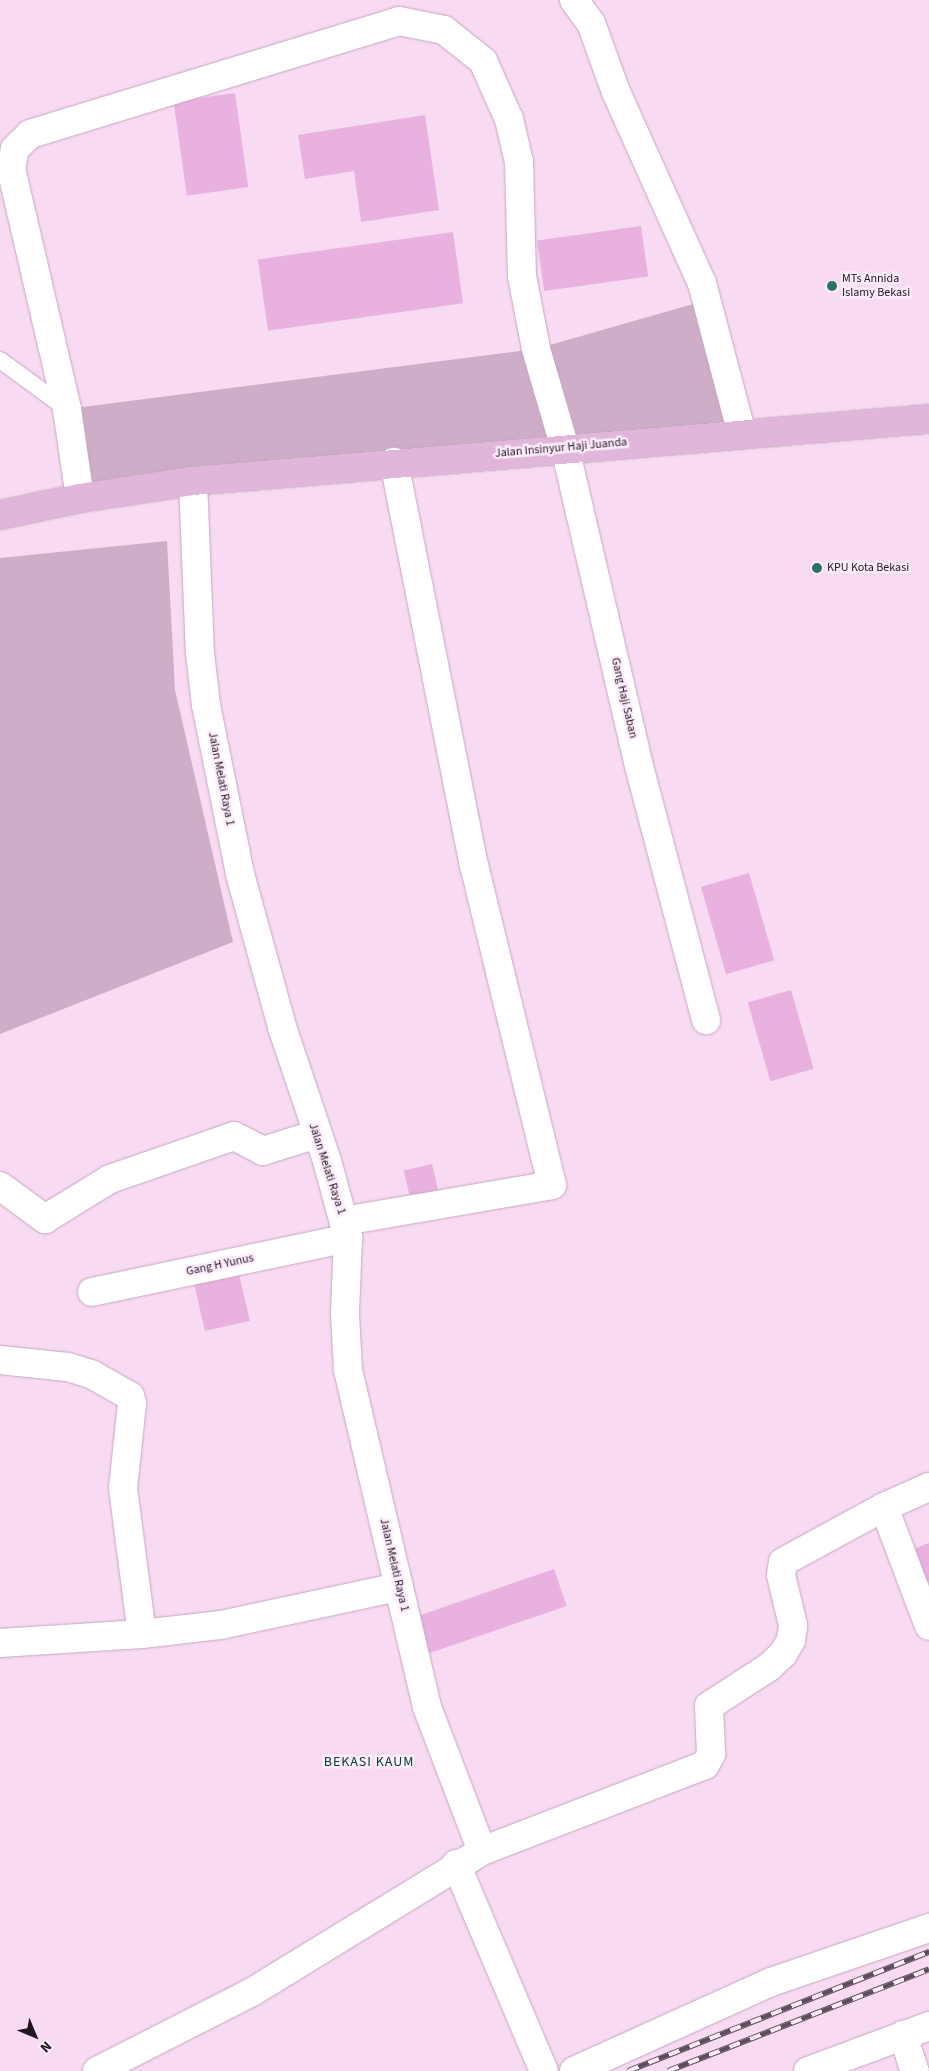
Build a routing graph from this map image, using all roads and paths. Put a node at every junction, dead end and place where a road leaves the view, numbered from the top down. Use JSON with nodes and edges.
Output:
{"nodes":[{"id":1,"x":574,"y":0,"type":"edge"},
{"id":2,"x":0,"y":360,"type":"edge"},
{"id":3,"x":67,"y":409,"type":"junction"},
{"id":4,"x":929,"y":419,"type":"edge"},
{"id":5,"x":742,"y":434,"type":"junction"},
{"id":6,"x":564,"y":448,"type":"junction"},
{"id":7,"x":394,"y":462,"type":"junction"},
{"id":8,"x":193,"y":481,"type":"junction"},
{"id":9,"x":80,"y":498,"type":"junction"},
{"id":10,"x":0,"y":515,"type":"edge"},
{"id":11,"x":706,"y":1020,"type":"dead end"},
{"id":12,"x":316,"y":1134,"type":"junction"},
{"id":13,"x":0,"y":1186,"type":"edge"},
{"id":14,"x":346,"y":1230,"type":"junction"},
{"id":15,"x":92,"y":1292,"type":"dead end"},
{"id":16,"x":0,"y":1360,"type":"edge"},
{"id":17,"x":929,"y":1487,"type":"edge"},
{"id":18,"x":884,"y":1506,"type":"junction"},
{"id":19,"x":399,"y":1587,"type":"junction"},
{"id":20,"x":929,"y":1626,"type":"edge"},
{"id":21,"x":142,"y":1634,"type":"junction"},
{"id":22,"x":0,"y":1643,"type":"edge"},
{"id":23,"x":482,"y":1851,"type":"junction"},
{"id":24,"x":456,"y":1864,"type":"junction"},
{"id":25,"x":929,"y":1928,"type":"edge"},
{"id":26,"x":929,"y":2026,"type":"edge"},
{"id":27,"x":903,"y":2035,"type":"junction"},
{"id":28,"x":97,"y":2071,"type":"edge"},
{"id":29,"x":544,"y":2071,"type":"edge"},
{"id":30,"x":574,"y":2071,"type":"edge"},
{"id":31,"x":808,"y":2071,"type":"edge"},
{"id":32,"x":914,"y":2071,"type":"edge"}],
"edges":[{"from":1,"to":5,"type":"street"},
{"from":2,"to":3,"type":"lane"},
{"from":3,"to":6,"type":"street","name":"Gang Haji Saban"},
{"from":3,"to":9,"type":"street","name":"Gang Haji Saban"},
{"from":4,"to":5,"type":"main road","name":"Jalan Insinyur Haji Juanda"},
{"from":5,"to":6,"type":"main road","name":"Jalan Insinyur Haji Juanda"},
{"from":6,"to":7,"type":"main road","name":"Jalan Insinyur Haji Juanda"},
{"from":6,"to":11,"type":"street","name":"Gang Haji Saban"},
{"from":7,"to":8,"type":"main road","name":"Jalan Insinyur Haji Juanda"},
{"from":7,"to":14,"type":"street","name":"Gang H Yunus"},
{"from":8,"to":9,"type":"main road","name":"Jalan Insinyur Haji Juanda"},
{"from":8,"to":12,"type":"street","name":"Jalan Melati Raya 1"},
{"from":9,"to":10,"type":"main road","name":"Jalan Insinyur Haji Juanda"},
{"from":12,"to":13,"type":"street"},
{"from":12,"to":14,"type":"street","name":"Jalan Melati Raya 1"},
{"from":14,"to":15,"type":"street","name":"Gang H Yunus"},
{"from":14,"to":19,"type":"street","name":"Jalan Melati Raya 1"},
{"from":16,"to":21,"type":"street"},
{"from":17,"to":18,"type":"street"},
{"from":18,"to":20,"type":"street"},
{"from":18,"to":23,"type":"street"},
{"from":19,"to":21,"type":"street"},
{"from":19,"to":23,"type":"street","name":"Jalan Melati Raya 1"},
{"from":21,"to":22,"type":"street"},
{"from":23,"to":24,"type":"street"},
{"from":24,"to":28,"type":"street"},
{"from":24,"to":29,"type":"street"},
{"from":25,"to":30,"type":"street"},
{"from":26,"to":27,"type":"street"},
{"from":27,"to":31,"type":"street"},
{"from":27,"to":32,"type":"street"}]}
